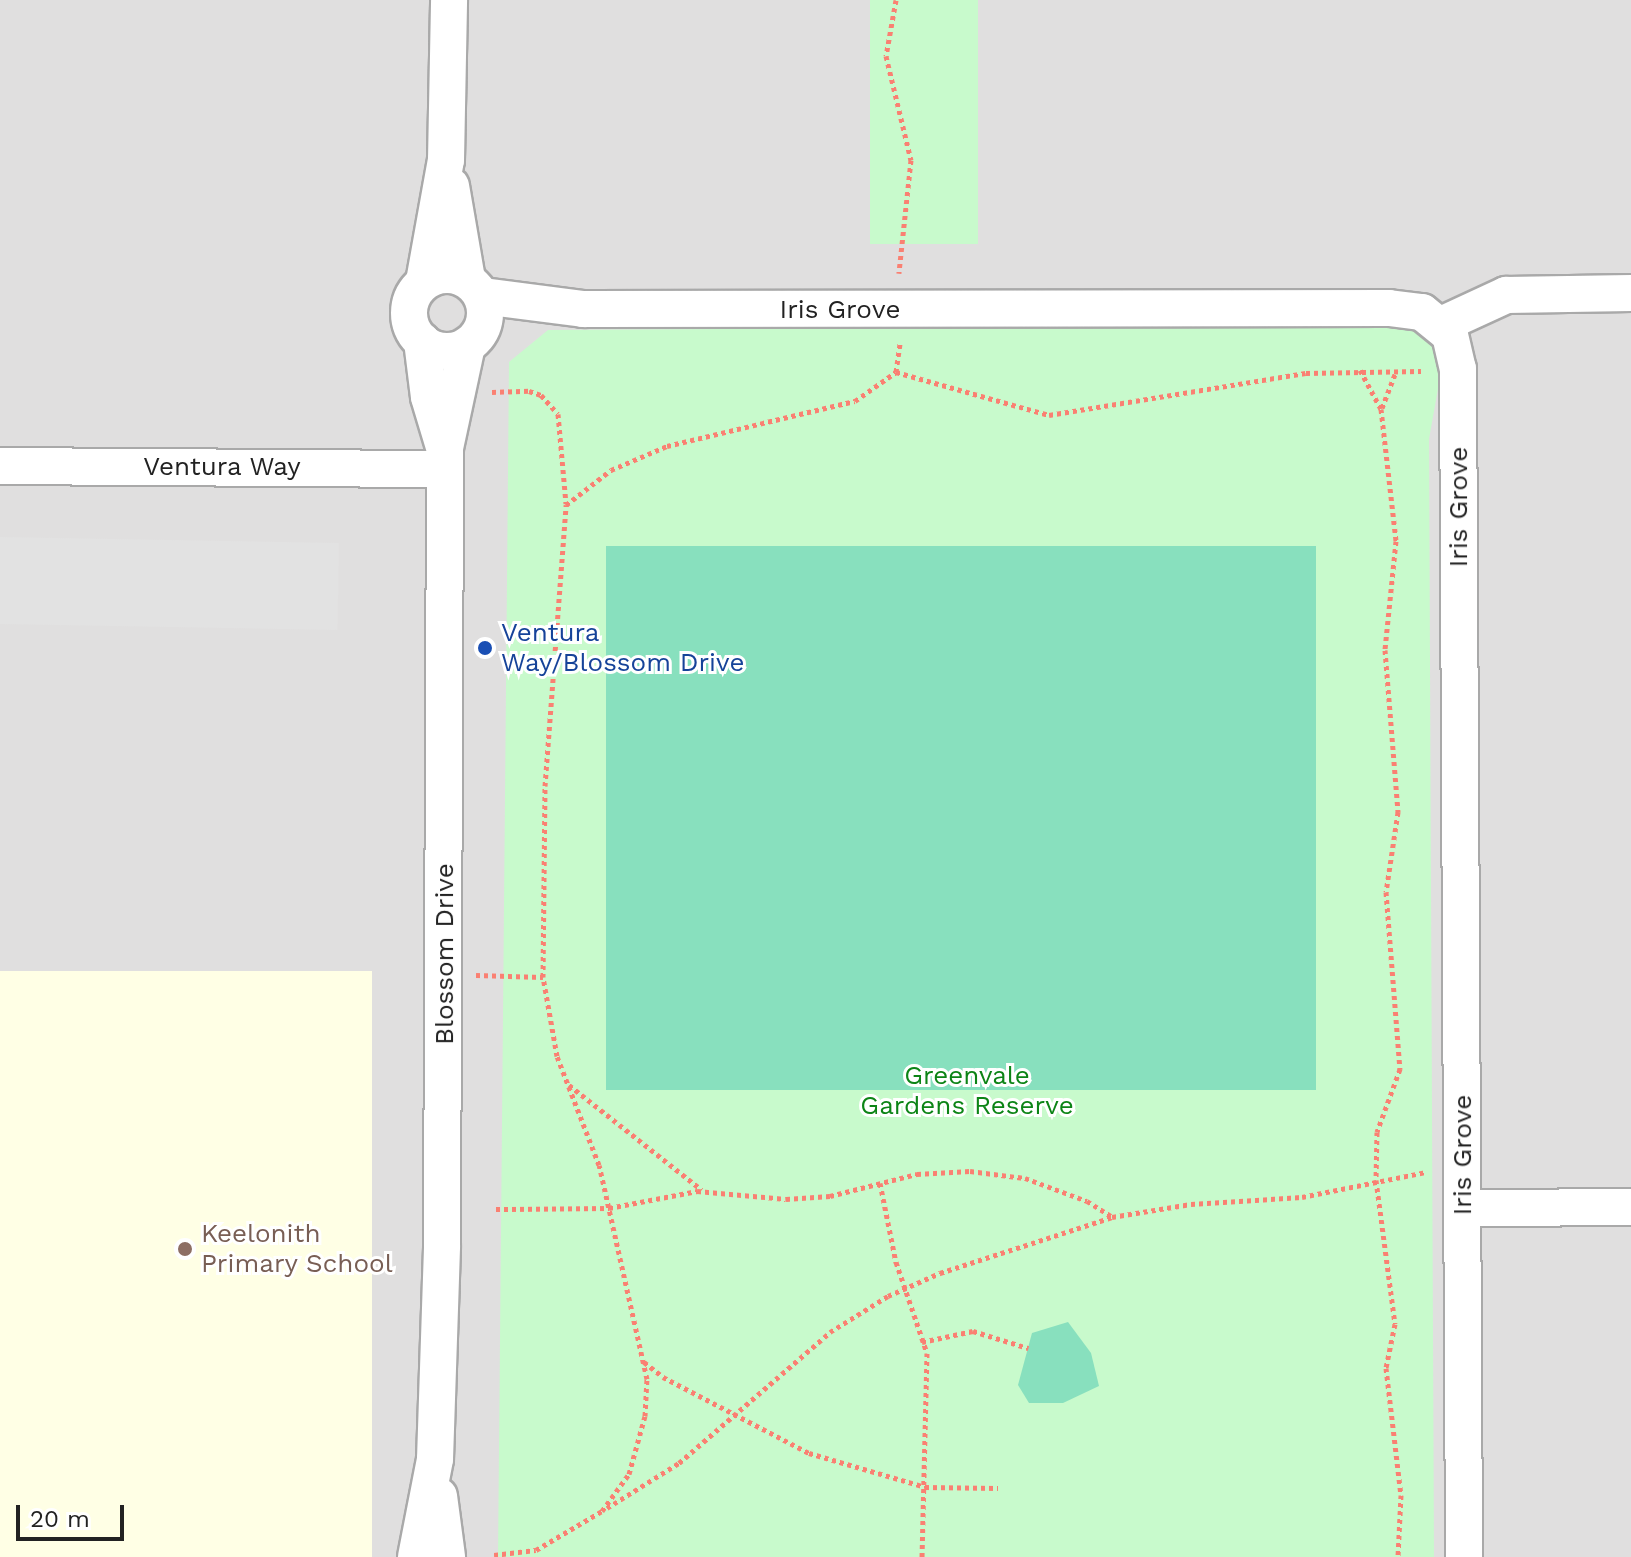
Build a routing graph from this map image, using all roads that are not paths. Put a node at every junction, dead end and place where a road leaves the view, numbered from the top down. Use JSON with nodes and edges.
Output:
{"nodes":[{"id":1,"x":449,"y":0,"type":"edge"},
{"id":2,"x":446,"y":160,"type":"junction"},
{"id":3,"x":424,"y":282,"type":"junction"},
{"id":4,"x":1631,"y":293,"type":"edge"},
{"id":5,"x":474,"y":313,"type":"junction"},
{"id":6,"x":1441,"y":325,"type":"junction"},
{"id":7,"x":422,"y":341,"type":"junction"},
{"id":8,"x":445,"y":459,"type":"junction"},
{"id":9,"x":0,"y":466,"type":"edge"},
{"id":10,"x":1631,"y":1207,"type":"edge"},
{"id":11,"x":1464,"y":1208,"type":"junction"},
{"id":12,"x":435,"y":1459,"type":"junction"},
{"id":13,"x":416,"y":1557,"type":"edge"},
{"id":14,"x":447,"y":1557,"type":"edge"},
{"id":15,"x":1464,"y":1557,"type":"edge"}],
"edges":[{"from":1,"to":2,"type":"street","name":"Blossom Drive"},
{"from":2,"to":3,"type":"street","name":"Blossom Drive"},
{"from":2,"to":5,"type":"street","name":"Blossom Drive"},
{"from":3,"to":5,"type":"street"},
{"from":3,"to":7,"type":"street"},
{"from":4,"to":6,"type":"street"},
{"from":5,"to":6,"type":"street","name":"Iris Grove"},
{"from":5,"to":7,"type":"street"},
{"from":5,"to":8,"type":"street","name":"Blossom Drive"},
{"from":6,"to":11,"type":"street","name":"Iris Grove"},
{"from":7,"to":8,"type":"street","name":"Blossom Drive"},
{"from":8,"to":9,"type":"street","name":"Ventura Way"},
{"from":8,"to":12,"type":"street","name":"Blossom Drive"},
{"from":10,"to":11,"type":"street"},
{"from":11,"to":15,"type":"street","name":"Iris Grove"},
{"from":12,"to":13,"type":"street","name":"Blossom Drive"},
{"from":12,"to":14,"type":"street","name":"Blossom Drive"}]}
